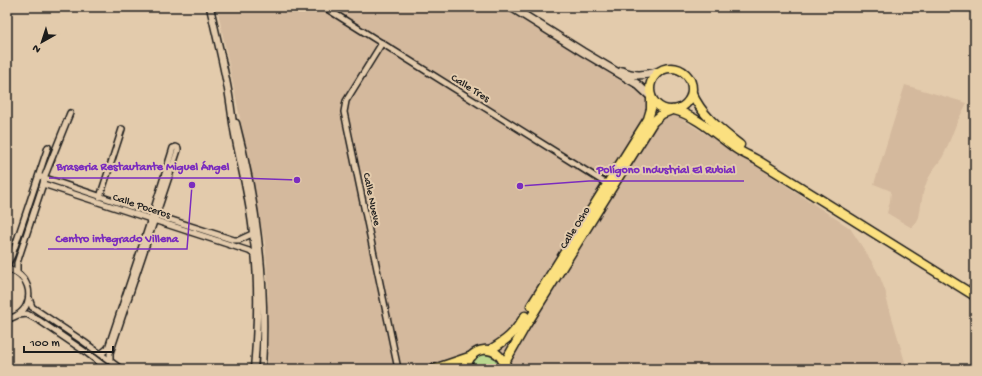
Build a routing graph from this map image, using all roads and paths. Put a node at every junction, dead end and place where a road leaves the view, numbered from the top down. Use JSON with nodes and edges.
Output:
{"nodes":[{"id":1,"x":210,"y":7,"type":"edge"},
{"id":2,"x":324,"y":7,"type":"edge"},
{"id":3,"x":511,"y":7,"type":"edge"},
{"id":4,"x":382,"y":43,"type":"junction"},
{"id":5,"x":583,"y":52,"type":"junction"},
{"id":6,"x":657,"y":72,"type":"junction"},
{"id":7,"x":228,"y":92,"type":"junction"},
{"id":8,"x":692,"y":93,"type":"junction"},
{"id":9,"x":651,"y":97,"type":"junction"},
{"id":10,"x":673,"y":110,"type":"junction"},
{"id":11,"x":70,"y":112,"type":"dead end"},
{"id":12,"x":122,"y":129,"type":"dead end"},
{"id":13,"x":48,"y":148,"type":"dead end"},
{"id":14,"x":757,"y":160,"type":"junction"},
{"id":15,"x":39,"y":176,"type":"junction"},
{"id":16,"x":44,"y":178,"type":"junction"},
{"id":17,"x":44,"y":184,"type":"junction"},
{"id":18,"x":607,"y":184,"type":"junction"},
{"id":19,"x":100,"y":197,"type":"junction"},
{"id":20,"x":153,"y":217,"type":"junction"},
{"id":21,"x":254,"y":234,"type":"junction"},
{"id":22,"x":255,"y":255,"type":"junction"},
{"id":23,"x":7,"y":265,"type":"edge"},
{"id":24,"x":7,"y":269,"type":"edge"},
{"id":25,"x":17,"y":272,"type":"junction"},
{"id":26,"x":975,"y":296,"type":"edge"},
{"id":27,"x":29,"y":298,"type":"junction"},
{"id":28,"x":19,"y":315,"type":"junction"},
{"id":29,"x":7,"y":319,"type":"edge"},
{"id":30,"x":490,"y":350,"type":"junction"},
{"id":31,"x":101,"y":354,"type":"junction"},
{"id":32,"x":472,"y":356,"type":"junction"},
{"id":33,"x":110,"y":360,"type":"junction"},
{"id":34,"x":504,"y":366,"type":"edge"},
{"id":35,"x":108,"y":369,"type":"edge"},
{"id":36,"x":121,"y":369,"type":"edge"},
{"id":37,"x":254,"y":369,"type":"edge"},
{"id":38,"x":262,"y":369,"type":"edge"},
{"id":39,"x":398,"y":369,"type":"edge"},
{"id":40,"x":434,"y":369,"type":"edge"},
{"id":41,"x":467,"y":369,"type":"edge"}],
"edges":[{"from":1,"to":7,"type":"street"},
{"from":2,"to":4,"type":"street","name":"Calle Tres"},
{"from":3,"to":5,"type":"main road"},
{"from":4,"to":18,"type":"street","name":"Calle Tres"},
{"from":4,"to":39,"type":"street","name":"Calle Nueve"},
{"from":5,"to":6,"type":"main road"},
{"from":5,"to":9,"type":"main road"},
{"from":6,"to":8,"type":"main road"},
{"from":6,"to":9,"type":"main road"},
{"from":7,"to":21,"type":"street"},
{"from":7,"to":38,"type":"street"},
{"from":8,"to":10,"type":"main road"},
{"from":8,"to":14,"type":"main road"},
{"from":9,"to":10,"type":"main road"},
{"from":9,"to":18,"type":"main road","name":"Calle Ocho"},
{"from":10,"to":14,"type":"main road"},
{"from":10,"to":34,"type":"main road","name":"Calle Ocho"},
{"from":11,"to":16,"type":"street"},
{"from":12,"to":19,"type":"street"},
{"from":13,"to":15,"type":"street"},
{"from":14,"to":26,"type":"main road"},
{"from":15,"to":16,"type":"street","name":"Calle Poceros"},
{"from":15,"to":23,"type":"street"},
{"from":16,"to":17,"type":"street"},
{"from":16,"to":19,"type":"street","name":"Calle Poceros"},
{"from":17,"to":20,"type":"street","name":"Calle Poceros"},
{"from":17,"to":25,"type":"street"},
{"from":18,"to":30,"type":"main road","name":"Calle Ocho"},
{"from":19,"to":20,"type":"street","name":"Calle Poceros"},
{"from":20,"to":20,"type":"street"},
{"from":20,"to":21,"type":"street","name":"Calle Poceros"},
{"from":20,"to":22,"type":"street","name":"Calle Poceros"},
{"from":20,"to":31,"type":"street"},
{"from":20,"to":33,"type":"street"},
{"from":21,"to":22,"type":"street"},
{"from":22,"to":37,"type":"street"},
{"from":24,"to":25,"type":"street"},
{"from":25,"to":27,"type":"street"},
{"from":27,"to":28,"type":"street"},
{"from":27,"to":31,"type":"street"},
{"from":28,"to":29,"type":"street"},
{"from":28,"to":35,"type":"street"},
{"from":30,"to":32,"type":"main road","name":"Calle Ocho"},
{"from":30,"to":34,"type":"main road"},
{"from":31,"to":33,"type":"street"},
{"from":32,"to":40,"type":"main road"},
{"from":32,"to":41,"type":"main road"},
{"from":33,"to":36,"type":"street"}]}
